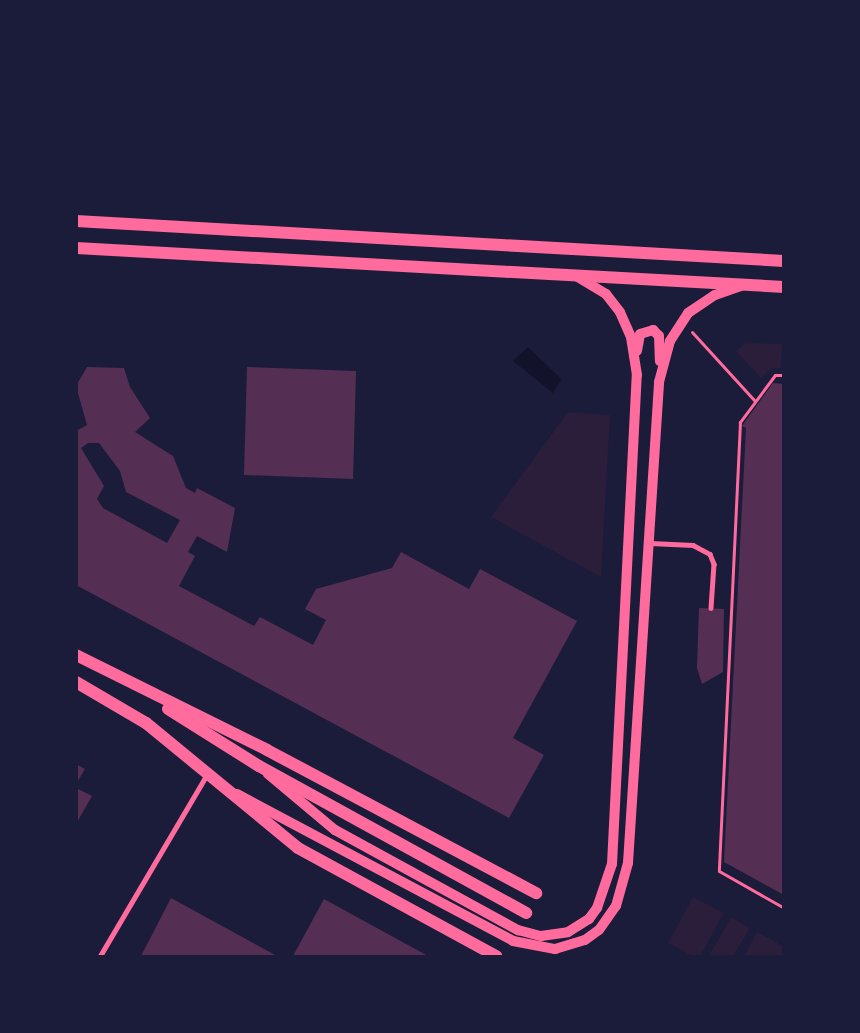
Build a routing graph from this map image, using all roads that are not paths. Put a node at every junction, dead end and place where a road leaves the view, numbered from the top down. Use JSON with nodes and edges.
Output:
{"nodes":[{"id":1,"x":76,"y":221,"type":"edge"},
{"id":2,"x":76,"y":248,"type":"edge"},
{"id":3,"x":783,"y":261,"type":"edge"},
{"id":4,"x":578,"y":277,"type":"junction"},
{"id":5,"x":745,"y":285,"type":"junction"},
{"id":6,"x":783,"y":287,"type":"edge"},
{"id":7,"x":636,"y":362,"type":"junction"},
{"id":8,"x":658,"y":382,"type":"junction"},
{"id":9,"x":648,"y":542,"type":"junction"},
{"id":10,"x":711,"y":608,"type":"dead end"},
{"id":11,"x":76,"y":655,"type":"edge"},
{"id":12,"x":108,"y":672,"type":"junction"},
{"id":13,"x":76,"y":682,"type":"edge"},
{"id":14,"x":259,"y":766,"type":"junction"},
{"id":15,"x":209,"y":771,"type":"junction"},
{"id":16,"x":232,"y":791,"type":"junction"},
{"id":17,"x":536,"y":893,"type":"dead end"},
{"id":18,"x":526,"y":913,"type":"dead end"},
{"id":19,"x":100,"y":957,"type":"edge"},
{"id":20,"x":496,"y":957,"type":"edge"}],
"edges":[{"from":1,"to":3,"type":"main road"},
{"from":2,"to":4,"type":"main road"},
{"from":4,"to":5,"type":"main road"},
{"from":4,"to":7,"type":"street"},
{"from":5,"to":6,"type":"main road"},
{"from":5,"to":8,"type":"street"},
{"from":7,"to":8,"type":"street"},
{"from":7,"to":14,"type":"street"},
{"from":8,"to":9,"type":"street"},
{"from":9,"to":10,"type":"lane"},
{"from":9,"to":16,"type":"street"},
{"from":11,"to":12,"type":"main road"},
{"from":12,"to":14,"type":"main road"},
{"from":12,"to":17,"type":"main road"},
{"from":13,"to":15,"type":"main road"},
{"from":14,"to":18,"type":"main road"},
{"from":15,"to":16,"type":"main road"},
{"from":15,"to":19,"type":"lane"},
{"from":16,"to":20,"type":"main road"}]}
